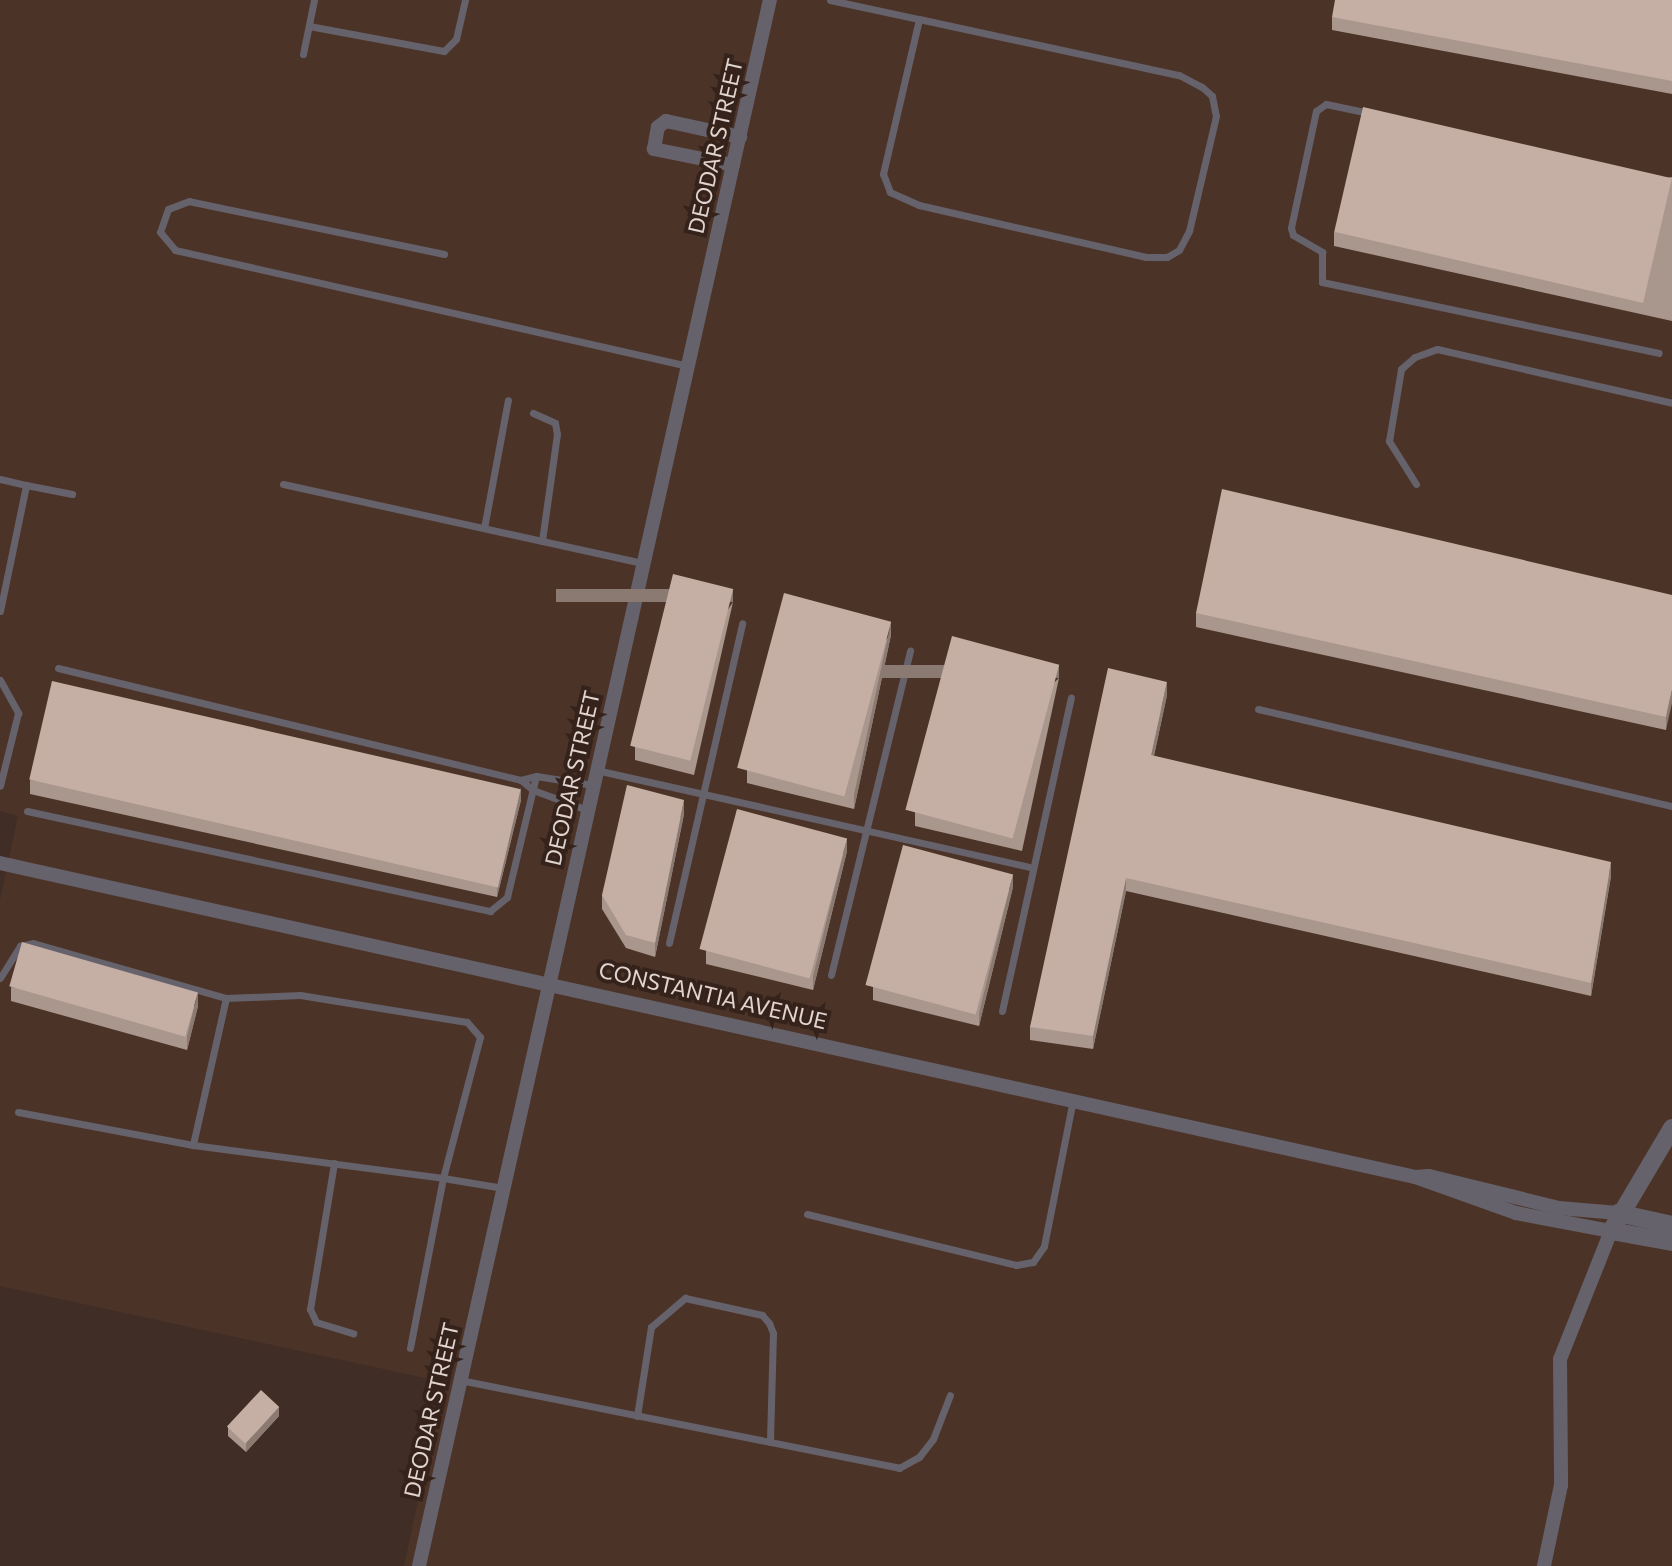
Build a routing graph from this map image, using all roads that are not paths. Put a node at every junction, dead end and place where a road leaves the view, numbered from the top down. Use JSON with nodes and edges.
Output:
{"nodes":[{"id":1,"x":314,"y":0,"type":"edge"},
{"id":2,"x":465,"y":0,"type":"edge"},
{"id":3,"x":770,"y":0,"type":"edge"},
{"id":4,"x":830,"y":0,"type":"edge"},
{"id":5,"x":919,"y":19,"type":"junction"},
{"id":6,"x":309,"y":26,"type":"junction"},
{"id":7,"x":303,"y":54,"type":"dead end"},
{"id":8,"x":1386,"y":117,"type":"edge"},
{"id":9,"x":740,"y":137,"type":"junction"},
{"id":10,"x":733,"y":165,"type":"junction"},
{"id":11,"x":444,"y":254,"type":"dead end"},
{"id":12,"x":1659,"y":353,"type":"dead end"},
{"id":13,"x":688,"y":366,"type":"junction"},
{"id":14,"x":508,"y":400,"type":"dead end"},
{"id":15,"x":1672,"y":403,"type":"edge"},
{"id":16,"x":533,"y":413,"type":"dead end"},
{"id":17,"x":0,"y":479,"type":"edge"},
{"id":18,"x":283,"y":484,"type":"dead end"},
{"id":19,"x":1416,"y":484,"type":"dead end"},
{"id":20,"x":26,"y":485,"type":"junction"},
{"id":21,"x":72,"y":494,"type":"dead end"},
{"id":22,"x":484,"y":528,"type":"junction"},
{"id":23,"x":542,"y":541,"type":"junction"},
{"id":24,"x":643,"y":563,"type":"junction"},
{"id":25,"x":0,"y":611,"type":"edge"},
{"id":26,"x":742,"y":623,"type":"dead end"},
{"id":27,"x":910,"y":650,"type":"dead end"},
{"id":28,"x":58,"y":668,"type":"dead end"},
{"id":29,"x":0,"y":680,"type":"edge"},
{"id":30,"x":1071,"y":698,"type":"dead end"},
{"id":31,"x":1258,"y":709,"type":"dead end"},
{"id":32,"x":596,"y":770,"type":"junction"},
{"id":33,"x":536,"y":776,"type":"junction"},
{"id":34,"x":521,"y":780,"type":"junction"},
{"id":35,"x":593,"y":785,"type":"junction"},
{"id":36,"x":0,"y":786,"type":"edge"},
{"id":37,"x":533,"y":790,"type":"junction"},
{"id":38,"x":700,"y":793,"type":"junction"},
{"id":39,"x":1672,"y":806,"type":"edge"},
{"id":40,"x":587,"y":810,"type":"junction"},
{"id":41,"x":27,"y":811,"type":"dead end"},
{"id":42,"x":865,"y":830,"type":"junction"},
{"id":43,"x":0,"y":863,"type":"edge"},
{"id":44,"x":1031,"y":867,"type":"junction"},
{"id":45,"x":669,"y":943,"type":"dead end"},
{"id":46,"x":831,"y":975,"type":"dead end"},
{"id":47,"x":0,"y":978,"type":"edge"},
{"id":48,"x":548,"y":982,"type":"junction"},
{"id":49,"x":226,"y":998,"type":"junction"},
{"id":50,"x":1002,"y":1011,"type":"dead end"},
{"id":51,"x":1073,"y":1100,"type":"junction"},
{"id":52,"x":18,"y":1112,"type":"dead end"},
{"id":53,"x":1672,"y":1128,"type":"edge"},
{"id":54,"x":193,"y":1145,"type":"junction"},
{"id":55,"x":334,"y":1163,"type":"junction"},
{"id":56,"x":1415,"y":1177,"type":"junction"},
{"id":57,"x":443,"y":1178,"type":"junction"},
{"id":58,"x":503,"y":1188,"type":"junction"},
{"id":59,"x":1618,"y":1213,"type":"junction"},
{"id":60,"x":807,"y":1214,"type":"dead end"},
{"id":61,"x":1672,"y":1225,"type":"edge"},
{"id":62,"x":1611,"y":1231,"type":"junction"},
{"id":63,"x":1672,"y":1242,"type":"edge"},
{"id":64,"x":353,"y":1333,"type":"dead end"},
{"id":65,"x":410,"y":1348,"type":"dead end"},
{"id":66,"x":460,"y":1380,"type":"junction"},
{"id":67,"x":950,"y":1395,"type":"dead end"},
{"id":68,"x":637,"y":1416,"type":"junction"},
{"id":69,"x":770,"y":1442,"type":"junction"},
{"id":70,"x":419,"y":1566,"type":"edge"},
{"id":71,"x":1544,"y":1566,"type":"edge"}],
"edges":[{"from":1,"to":6,"type":"lane"},
{"from":2,"to":6,"type":"lane"},
{"from":3,"to":9,"type":"street","name":"DEODAR STREET"},
{"from":4,"to":5,"type":"lane"},
{"from":5,"to":5,"type":"lane"},
{"from":6,"to":7,"type":"lane"},
{"from":8,"to":12,"type":"lane"},
{"from":9,"to":10,"type":"street","name":"DEODAR STREET"},
{"from":9,"to":10,"type":"street"},
{"from":10,"to":13,"type":"street","name":"DEODAR STREET"},
{"from":11,"to":13,"type":"lane"},
{"from":13,"to":24,"type":"street","name":"DEODAR STREET"},
{"from":14,"to":22,"type":"lane"},
{"from":15,"to":19,"type":"lane"},
{"from":16,"to":23,"type":"lane"},
{"from":17,"to":20,"type":"lane"},
{"from":18,"to":22,"type":"lane"},
{"from":20,"to":21,"type":"lane"},
{"from":20,"to":25,"type":"lane"},
{"from":22,"to":23,"type":"lane"},
{"from":23,"to":24,"type":"lane"},
{"from":24,"to":32,"type":"street","name":"DEODAR STREET"},
{"from":26,"to":38,"type":"lane"},
{"from":27,"to":42,"type":"lane"},
{"from":28,"to":34,"type":"lane"},
{"from":29,"to":36,"type":"lane"},
{"from":30,"to":44,"type":"lane"},
{"from":31,"to":39,"type":"lane"},
{"from":32,"to":35,"type":"street","name":"DEODAR STREET"},
{"from":32,"to":38,"type":"lane"},
{"from":33,"to":34,"type":"lane"},
{"from":33,"to":35,"type":"lane"},
{"from":33,"to":37,"type":"lane"},
{"from":34,"to":37,"type":"lane"},
{"from":35,"to":40,"type":"street","name":"DEODAR STREET"},
{"from":37,"to":40,"type":"lane"},
{"from":37,"to":41,"type":"lane"},
{"from":38,"to":42,"type":"lane"},
{"from":38,"to":45,"type":"lane"},
{"from":40,"to":48,"type":"street","name":"DEODAR STREET"},
{"from":42,"to":44,"type":"lane"},
{"from":42,"to":46,"type":"lane"},
{"from":43,"to":48,"type":"street","name":"CONSTANTIA AVENUE"},
{"from":44,"to":50,"type":"lane"},
{"from":47,"to":49,"type":"lane"},
{"from":48,"to":51,"type":"street","name":"CONSTANTIA AVENUE"},
{"from":48,"to":58,"type":"street","name":"DEODAR STREET"},
{"from":49,"to":54,"type":"lane"},
{"from":49,"to":57,"type":"lane"},
{"from":51,"to":56,"type":"street","name":"CONSTANTIA AVENUE"},
{"from":51,"to":60,"type":"lane"},
{"from":52,"to":54,"type":"lane"},
{"from":53,"to":59,"type":"street"},
{"from":54,"to":55,"type":"lane"},
{"from":55,"to":57,"type":"lane"},
{"from":55,"to":64,"type":"lane"},
{"from":56,"to":59,"type":"street","name":"CONSTANTIA AVENUE"},
{"from":56,"to":62,"type":"street","name":"CONSTANTIA AVENUE"},
{"from":57,"to":58,"type":"lane"},
{"from":57,"to":65,"type":"lane"},
{"from":58,"to":66,"type":"street","name":"DEODAR STREET"},
{"from":59,"to":61,"type":"street","name":"CONSTANTIA AVENUE"},
{"from":59,"to":62,"type":"street"},
{"from":62,"to":63,"type":"street","name":"CONSTANTIA AVENUE"},
{"from":62,"to":71,"type":"street"},
{"from":66,"to":68,"type":"lane"},
{"from":66,"to":70,"type":"street","name":"DEODAR STREET"},
{"from":67,"to":69,"type":"lane"},
{"from":68,"to":69,"type":"lane"},
{"from":68,"to":69,"type":"lane"}]}
